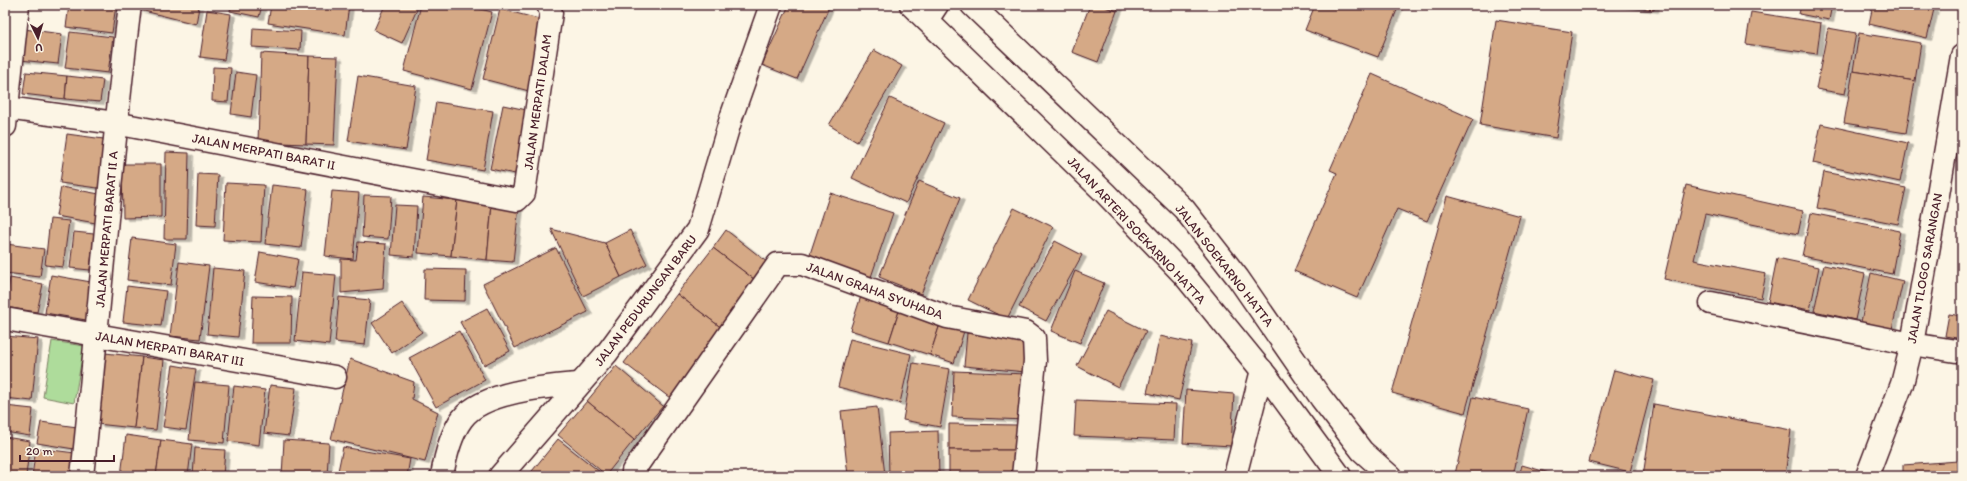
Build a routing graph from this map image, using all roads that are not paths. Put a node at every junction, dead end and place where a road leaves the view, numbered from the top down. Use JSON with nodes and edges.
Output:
{"nodes":[{"id":1,"x":18,"y":5,"type":"edge"},
{"id":2,"x":130,"y":5,"type":"edge"},
{"id":3,"x":548,"y":5,"type":"edge"},
{"id":4,"x":770,"y":5,"type":"edge"},
{"id":5,"x":911,"y":5,"type":"edge"},
{"id":6,"x":972,"y":5,"type":"edge"},
{"id":7,"x":932,"y":12,"type":"edge"},
{"id":8,"x":1962,"y":56,"type":"edge"},
{"id":9,"x":6,"y":117,"type":"edge"},
{"id":10,"x":115,"y":123,"type":"junction"},
{"id":11,"x":520,"y":198,"type":"joint"},
{"id":12,"x":1711,"y":302,"type":"dead end"},
{"id":13,"x":5,"y":319,"type":"edge"},
{"id":14,"x":97,"y":335,"type":"junction"},
{"id":15,"x":1912,"y":344,"type":"junction"},
{"id":16,"x":1962,"y":352,"type":"edge"},
{"id":17,"x":1262,"y":370,"type":"junction"},
{"id":18,"x":335,"y":377,"type":"dead end"},
{"id":19,"x":579,"y":384,"type":"junction"},
{"id":20,"x":633,"y":471,"type":"dead end"},
{"id":21,"x":82,"y":476,"type":"edge"},
{"id":22,"x":442,"y":476,"type":"edge"},
{"id":23,"x":500,"y":476,"type":"edge"},
{"id":24,"x":1023,"y":476,"type":"edge"},
{"id":25,"x":1236,"y":476,"type":"edge"},
{"id":26,"x":1340,"y":476,"type":"edge"},
{"id":27,"x":1390,"y":476,"type":"edge"},
{"id":28,"x":1867,"y":476,"type":"edge"}],
"edges":[{"from":1,"to":9,"type":"street"},
{"from":2,"to":10,"type":"street","name":"JALAN MERPATI BARAT II A"},
{"from":3,"to":11,"type":"street","name":"JALAN MERPATI DALAM"},
{"from":4,"to":19,"type":"street","name":"JALAN PEDURUNGAN BARU"},
{"from":5,"to":7,"type":"street","name":"JALAN ARTERI SOEKARNO HATTA"},
{"from":6,"to":27,"type":"street","name":"JALAN SOEKARNO HATTA"},
{"from":7,"to":17,"type":"street","name":"JALAN ARTERI SOEKARNO HATTA"},
{"from":8,"to":15,"type":"street","name":"JALAN TLOGO SARANGAN"},
{"from":9,"to":10,"type":"street","name":"JALAN MERPATI BARAT II"},
{"from":10,"to":11,"type":"street","name":"JALAN MERPATI BARAT II"},
{"from":10,"to":14,"type":"street","name":"JALAN MERPATI BARAT II A"},
{"from":12,"to":15,"type":"street"},
{"from":13,"to":14,"type":"street","name":"JALAN MERPATI BARAT III"},
{"from":14,"to":18,"type":"street","name":"JALAN MERPATI BARAT III"},
{"from":14,"to":21,"type":"street","name":"JALAN MERPATI BARAT II A"},
{"from":15,"to":16,"type":"street"},
{"from":15,"to":28,"type":"street","name":"JALAN TLOGO SARANGAN"},
{"from":17,"to":25,"type":"street"},
{"from":17,"to":26,"type":"street","name":"JALAN ARTERI SOEKARNO HATTA"},
{"from":19,"to":22,"type":"street"},
{"from":19,"to":23,"type":"street","name":"JALAN PEDURUNGAN BARU"},
{"from":20,"to":24,"type":"street","name":"JALAN GRAHA SYUHADA"}]}
